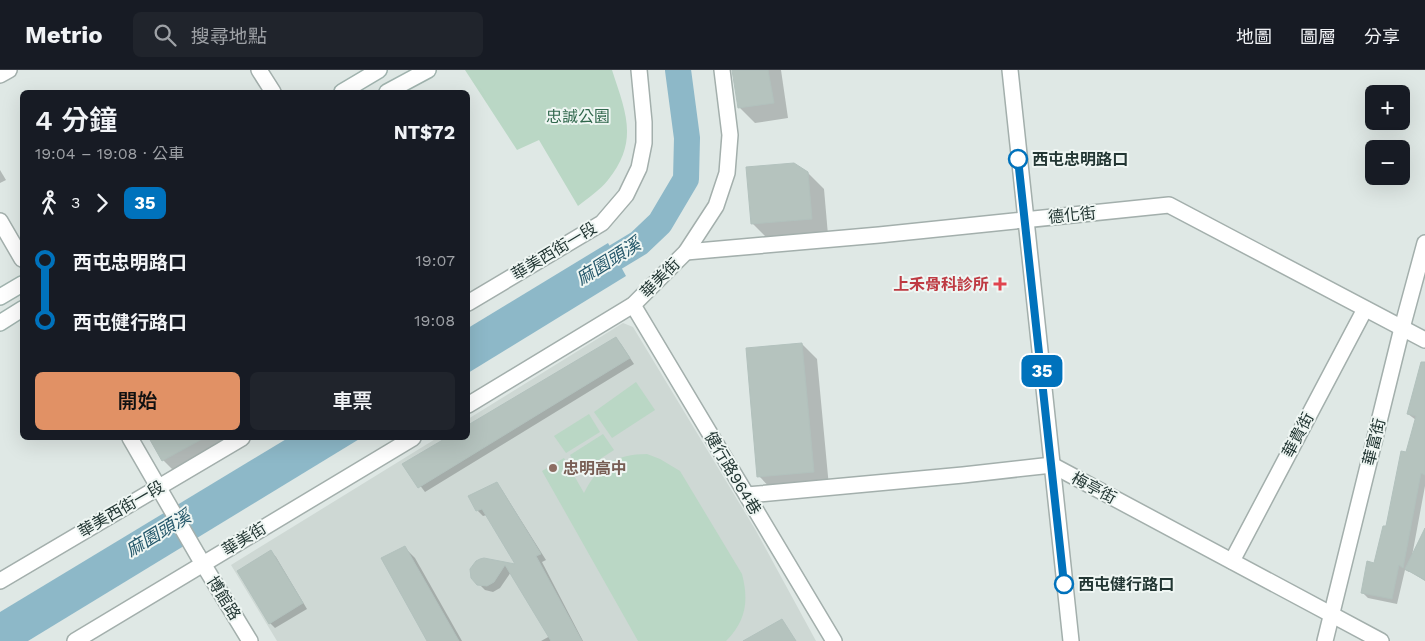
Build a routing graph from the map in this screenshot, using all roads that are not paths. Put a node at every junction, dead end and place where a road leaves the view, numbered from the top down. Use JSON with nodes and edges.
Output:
{"nodes":[{"id":1,"x":9,"y":70,"type":"edge"},
{"id":2,"x":259,"y":70,"type":"edge"},
{"id":3,"x":379,"y":70,"type":"edge"},
{"id":4,"x":428,"y":70,"type":"edge"},
{"id":5,"x":638,"y":70,"type":"edge"},
{"id":6,"x":722,"y":70,"type":"edge"},
{"id":7,"x":1010,"y":70,"type":"edge"},
{"id":8,"x":0,"y":75,"type":"edge"},
{"id":9,"x":272,"y":90,"type":"edge"},
{"id":10,"x":345,"y":90,"type":"edge"},
{"id":11,"x":391,"y":90,"type":"edge"},
{"id":12,"x":1025,"y":219,"type":"junction"},
{"id":13,"x":0,"y":221,"type":"edge"},
{"id":14,"x":1425,"y":243,"type":"edge"},
{"id":15,"x":686,"y":252,"type":"junction"},
{"id":16,"x":20,"y":256,"type":"edge"},
{"id":17,"x":20,"y":285,"type":"edge"},
{"id":18,"x":0,"y":297,"type":"edge"},
{"id":19,"x":470,"y":302,"type":"edge"},
{"id":20,"x":633,"y":305,"type":"junction"},
{"id":21,"x":1365,"y":309,"type":"junction"},
{"id":22,"x":20,"y":310,"type":"edge"},
{"id":23,"x":0,"y":323,"type":"edge"},
{"id":24,"x":1402,"y":328,"type":"junction"},
{"id":25,"x":1425,"y":340,"type":"edge"},
{"id":26,"x":470,"y":404,"type":"edge"},
{"id":27,"x":131,"y":440,"type":"edge"},
{"id":28,"x":239,"y":440,"type":"edge"},
{"id":29,"x":409,"y":440,"type":"edge"},
{"id":30,"x":1052,"y":465,"type":"junction"},
{"id":31,"x":160,"y":491,"type":"junction"},
{"id":32,"x":747,"y":495,"type":"junction"},
{"id":33,"x":200,"y":559,"type":"junction"},
{"id":34,"x":1232,"y":561,"type":"junction"},
{"id":35,"x":0,"y":580,"type":"edge"},
{"id":36,"x":1331,"y":614,"type":"junction"},
{"id":37,"x":75,"y":641,"type":"edge"},
{"id":38,"x":250,"y":641,"type":"edge"},
{"id":39,"x":834,"y":641,"type":"edge"},
{"id":40,"x":1071,"y":641,"type":"edge"},
{"id":41,"x":1325,"y":641,"type":"edge"},
{"id":42,"x":1381,"y":641,"type":"edge"}],
"edges":[{"from":1,"to":8,"type":"street"},
{"from":2,"to":9,"type":"street"},
{"from":3,"to":10,"type":"street"},
{"from":4,"to":11,"type":"street"},
{"from":5,"to":19,"type":"street","name":"華美西街一段"},
{"from":6,"to":15,"type":"street","name":"華美街"},
{"from":7,"to":12,"type":"street"},
{"from":12,"to":15,"type":"street","name":"德化街"},
{"from":12,"to":21,"type":"street","name":"德化街"},
{"from":12,"to":30,"type":"street"},
{"from":13,"to":16,"type":"street"},
{"from":14,"to":24,"type":"street","name":"華富街"},
{"from":15,"to":20,"type":"street","name":"華美街"},
{"from":17,"to":18,"type":"street"},
{"from":20,"to":26,"type":"street","name":"華美街"},
{"from":20,"to":32,"type":"street","name":"健行路964巷"},
{"from":21,"to":24,"type":"street","name":"德化街"},
{"from":21,"to":34,"type":"street","name":"華貴街"},
{"from":22,"to":23,"type":"street"},
{"from":24,"to":25,"type":"street","name":"德化街"},
{"from":24,"to":36,"type":"street","name":"華富街"},
{"from":27,"to":31,"type":"street"},
{"from":28,"to":31,"type":"street","name":"華美西街一段"},
{"from":29,"to":33,"type":"street","name":"華美街"},
{"from":30,"to":32,"type":"street","name":"梅亭街"},
{"from":30,"to":34,"type":"street","name":"梅亭街"},
{"from":30,"to":40,"type":"street"},
{"from":31,"to":33,"type":"street","name":"博館路"},
{"from":31,"to":35,"type":"street","name":"華美西街一段"},
{"from":32,"to":39,"type":"street","name":"健行路964巷"},
{"from":33,"to":37,"type":"street","name":"華美街"},
{"from":33,"to":38,"type":"street","name":"博館路"},
{"from":34,"to":36,"type":"street","name":"梅亭街"},
{"from":36,"to":41,"type":"street","name":"華富街"},
{"from":36,"to":42,"type":"street","name":"梅亭街"}]}
